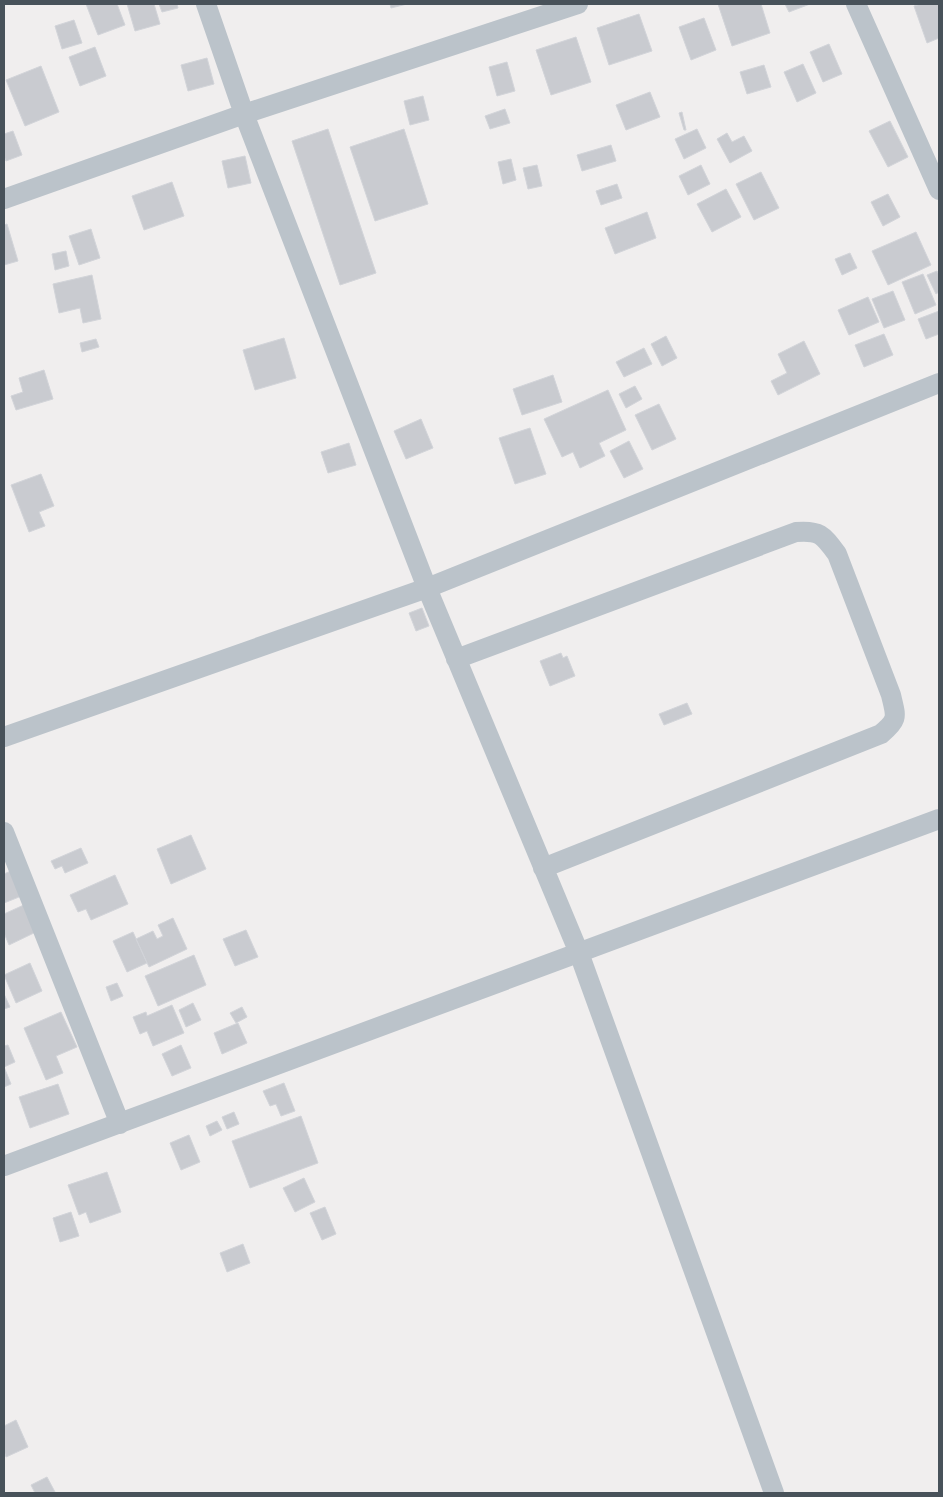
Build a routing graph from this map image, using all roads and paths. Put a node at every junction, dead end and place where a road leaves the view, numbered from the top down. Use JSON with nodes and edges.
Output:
{"nodes":[{"id":1,"x":206,"y":4,"type":"edge"},
{"id":2,"x":578,"y":4,"type":"edge"},
{"id":3,"x":856,"y":4,"type":"edge"},
{"id":4,"x":244,"y":114,"type":"junction"},
{"id":5,"x":939,"y":190,"type":"edge"},
{"id":6,"x":4,"y":198,"type":"edge"},
{"id":7,"x":939,"y":383,"type":"edge"},
{"id":8,"x":427,"y":588,"type":"junction"},
{"id":9,"x":456,"y":659,"type":"junction"},
{"id":10,"x":4,"y":737,"type":"edge"},
{"id":11,"x":939,"y":819,"type":"edge"},
{"id":12,"x":4,"y":832,"type":"edge"},
{"id":13,"x":543,"y":868,"type":"junction"},
{"id":14,"x":579,"y":953,"type":"junction"},
{"id":15,"x":120,"y":1124,"type":"junction"},
{"id":16,"x":4,"y":1166,"type":"edge"},
{"id":17,"x":774,"y":1493,"type":"edge"}],
"edges":[{"from":1,"to":4,"type":"street"},
{"from":2,"to":4,"type":"street"},
{"from":3,"to":5,"type":"street"},
{"from":4,"to":6,"type":"street"},
{"from":4,"to":8,"type":"street"},
{"from":7,"to":8,"type":"street"},
{"from":8,"to":9,"type":"street"},
{"from":8,"to":10,"type":"street"},
{"from":9,"to":13,"type":"street"},
{"from":9,"to":13,"type":"street"},
{"from":11,"to":14,"type":"street"},
{"from":12,"to":15,"type":"street"},
{"from":13,"to":14,"type":"street"},
{"from":14,"to":15,"type":"street"},
{"from":14,"to":17,"type":"street"},
{"from":15,"to":16,"type":"street"}]}
